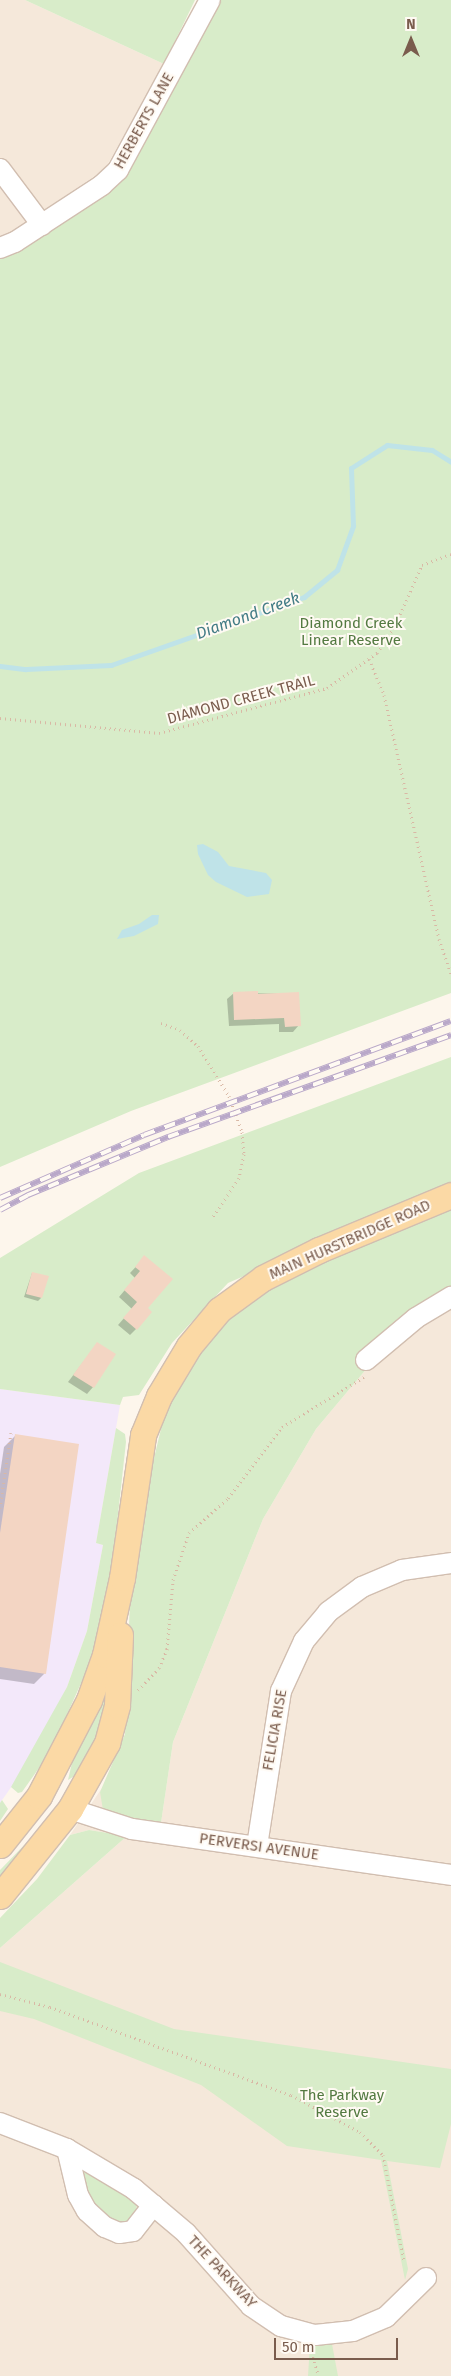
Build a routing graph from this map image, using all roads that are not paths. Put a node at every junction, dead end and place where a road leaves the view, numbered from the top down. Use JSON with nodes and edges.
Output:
{"nodes":[{"id":1,"x":210,"y":0,"type":"edge"},
{"id":2,"x":0,"y":169,"type":"edge"},
{"id":3,"x":42,"y":225,"type":"junction"},
{"id":4,"x":0,"y":248,"type":"edge"},
{"id":5,"x":451,"y":1195,"type":"edge"},
{"id":6,"x":451,"y":1297,"type":"edge"},
{"id":7,"x":366,"y":1367,"type":"road end"},
{"id":8,"x":451,"y":1563,"type":"edge"},
{"id":9,"x":122,"y":1578,"type":"junction"},
{"id":10,"x":39,"y":1796,"type":"junction"},
{"id":11,"x":70,"y":1809,"type":"junction"},
{"id":12,"x":0,"y":1845,"type":"edge"},
{"id":13,"x":257,"y":1846,"type":"junction"},
{"id":14,"x":451,"y":1875,"type":"edge"},
{"id":15,"x":0,"y":1896,"type":"edge"},
{"id":16,"x":0,"y":2123,"type":"edge"},
{"id":17,"x":67,"y":2149,"type":"junction"},
{"id":18,"x":153,"y":2205,"type":"junction"},
{"id":19,"x":426,"y":2278,"type":"dead end"}],
"edges":[{"from":1,"to":3,"type":"street","name":"HERBERTS LANE"},
{"from":2,"to":3,"type":"street"},
{"from":3,"to":4,"type":"street","name":"HERBERTS LANE"},
{"from":5,"to":9,"type":"main road","name":"MAIN HURSTBRIDGE ROAD"},
{"from":6,"to":7,"type":"street"},
{"from":8,"to":13,"type":"street","name":"FELICIA RISE"},
{"from":9,"to":10,"type":"main road","name":"MAIN HURSTBRIDGE ROAD"},
{"from":9,"to":11,"type":"main road","name":"MAIN HURSTBRIDGE ROAD"},
{"from":10,"to":11,"type":"main road"},
{"from":10,"to":12,"type":"main road","name":"MAIN HURSTBRIDGE ROAD"},
{"from":11,"to":13,"type":"street","name":"PERVERSI AVENUE"},
{"from":11,"to":15,"type":"main road","name":"MAIN HURSTBRIDGE ROAD"},
{"from":13,"to":14,"type":"street","name":"PERVERSI AVENUE"},
{"from":16,"to":17,"type":"street","name":"THE PARKWAY"},
{"from":17,"to":18,"type":"street","name":"THE PARKWAY"},
{"from":17,"to":18,"type":"street"},
{"from":18,"to":19,"type":"street","name":"THE PARKWAY"}]}
